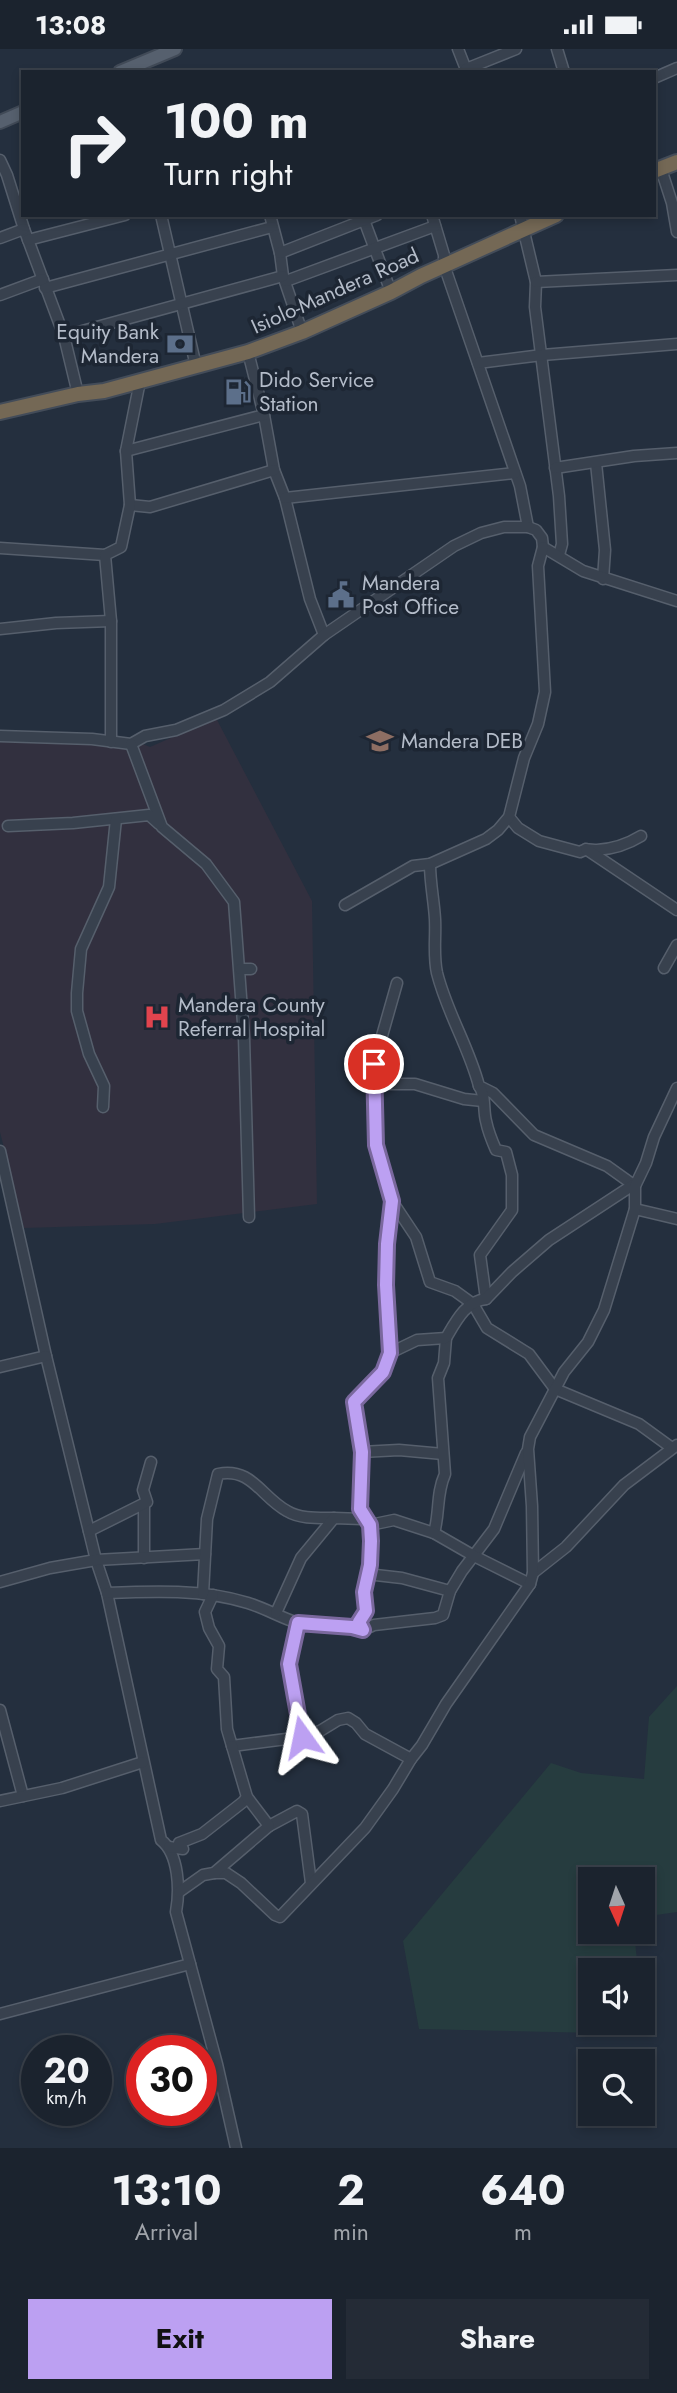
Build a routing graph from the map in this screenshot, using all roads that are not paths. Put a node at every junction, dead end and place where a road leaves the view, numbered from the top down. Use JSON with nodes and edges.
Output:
{"nodes":[{"id":1,"x":175,"y":49,"type":"edge"},
{"id":2,"x":458,"y":49,"type":"edge"},
{"id":3,"x":516,"y":49,"type":"edge"},
{"id":4,"x":557,"y":49,"type":"edge"},
{"id":5,"x":677,"y":68,"type":"edge"},
{"id":6,"x":125,"y":70,"type":"edge"},
{"id":7,"x":466,"y":70,"type":"edge"},
{"id":8,"x":563,"y":70,"type":"edge"},
{"id":9,"x":656,"y":77,"type":"edge"},
{"id":10,"x":21,"y":113,"type":"edge"},
{"id":11,"x":0,"y":123,"type":"edge"},
{"id":12,"x":0,"y":160,"type":"edge"},
{"id":13,"x":677,"y":162,"type":"edge"},
{"id":14,"x":658,"y":170,"type":"edge"},
{"id":15,"x":4,"y":176,"type":"edge"},
{"id":16,"x":674,"y":203,"type":"edge"},
{"id":17,"x":117,"y":217,"type":"edge"},
{"id":18,"x":162,"y":217,"type":"edge"},
{"id":19,"x":270,"y":217,"type":"edge"},
{"id":20,"x":373,"y":217,"type":"edge"},
{"id":21,"x":546,"y":217,"type":"edge"},
{"id":22,"x":364,"y":221,"type":"junction"},
{"id":23,"x":434,"y":221,"type":"edge"},
{"id":24,"x":522,"y":222,"type":"edge"},
{"id":25,"x":272,"y":227,"type":"junction"},
{"id":26,"x":24,"y":229,"type":"junction"},
{"id":27,"x":677,"y":232,"type":"edge"},
{"id":28,"x":0,"y":238,"type":"edge"},
{"id":29,"x":28,"y":240,"type":"junction"},
{"id":30,"x":374,"y":249,"type":"junction"},
{"id":31,"x":280,"y":253,"type":"junction"},
{"id":32,"x":171,"y":254,"type":"junction"},
{"id":33,"x":444,"y":265,"type":"junction"},
{"id":34,"x":677,"y":275,"type":"edge"},
{"id":35,"x":285,"y":279,"type":"junction"},
{"id":36,"x":536,"y":282,"type":"junction"},
{"id":37,"x":44,"y":283,"type":"junction"},
{"id":38,"x":391,"y":292,"type":"junction"},
{"id":39,"x":0,"y":295,"type":"edge"},
{"id":40,"x":181,"y":304,"type":"junction"},
{"id":41,"x":302,"y":332,"type":"junction"},
{"id":42,"x":64,"y":336,"type":"junction"},
{"id":43,"x":677,"y":344,"type":"edge"},
{"id":44,"x":248,"y":352,"type":"junction"},
{"id":45,"x":542,"y":355,"type":"junction"},
{"id":46,"x":478,"y":363,"type":"junction"},
{"id":47,"x":195,"y":366,"type":"junction"},
{"id":48,"x":140,"y":381,"type":"junction"},
{"id":49,"x":78,"y":394,"type":"junction"},
{"id":50,"x":0,"y":412,"type":"edge"},
{"id":51,"x":264,"y":415,"type":"junction"},
{"id":52,"x":126,"y":451,"type":"junction"},
{"id":53,"x":677,"y":453,"type":"edge"},
{"id":54,"x":596,"y":463,"type":"junction"},
{"id":55,"x":555,"y":468,"type":"junction"},
{"id":56,"x":274,"y":470,"type":"junction"},
{"id":57,"x":515,"y":473,"type":"junction"},
{"id":58,"x":285,"y":498,"type":"junction"},
{"id":59,"x":130,"y":505,"type":"junction"},
{"id":60,"x":528,"y":527,"type":"junction"},
{"id":61,"x":544,"y":547,"type":"junction"},
{"id":62,"x":0,"y":548,"type":"edge"},
{"id":63,"x":104,"y":555,"type":"junction"},
{"id":64,"x":559,"y":555,"type":"junction"},
{"id":65,"x":603,"y":579,"type":"junction"},
{"id":66,"x":677,"y":601,"type":"edge"},
{"id":67,"x":111,"y":621,"type":"junction"},
{"id":68,"x":0,"y":629,"type":"edge"},
{"id":69,"x":324,"y":635,"type":"junction"},
{"id":70,"x":0,"y":736,"type":"edge"},
{"id":71,"x":111,"y":741,"type":"junction"},
{"id":72,"x":131,"y":744,"type":"junction"},
{"id":73,"x":509,"y":817,"type":"junction"},
{"id":74,"x":116,"y":818,"type":"junction"},
{"id":75,"x":8,"y":826,"type":"dead end"},
{"id":76,"x":162,"y":827,"type":"junction"},
{"id":77,"x":641,"y":836,"type":"dead end"},
{"id":78,"x":585,"y":849,"type":"junction"},
{"id":79,"x":430,"y":864,"type":"junction"},
{"id":80,"x":345,"y":905,"type":"dead end"},
{"id":81,"x":677,"y":909,"type":"edge"},
{"id":82,"x":677,"y":945,"type":"edge"},
{"id":83,"x":664,"y":968,"type":"dead end"},
{"id":84,"x":240,"y":969,"type":"junction"},
{"id":85,"x":251,"y":969,"type":"dead end"},
{"id":86,"x":397,"y":983,"type":"dead end"},
{"id":87,"x":374,"y":1084,"type":"junction"},
{"id":88,"x":479,"y":1086,"type":"junction"},
{"id":89,"x":677,"y":1087,"type":"edge"},
{"id":90,"x":483,"y":1101,"type":"junction"},
{"id":91,"x":103,"y":1107,"type":"dead end"},
{"id":92,"x":0,"y":1150,"type":"edge"},
{"id":93,"x":634,"y":1185,"type":"junction"},
{"id":94,"x":392,"y":1201,"type":"junction"},
{"id":95,"x":635,"y":1209,"type":"junction"},
{"id":96,"x":249,"y":1217,"type":"dead end"},
{"id":97,"x":677,"y":1219,"type":"edge"},
{"id":98,"x":486,"y":1299,"type":"junction"},
{"id":99,"x":472,"y":1304,"type":"junction"},
{"id":100,"x":446,"y":1338,"type":"junction"},
{"id":101,"x":390,"y":1353,"type":"junction"},
{"id":102,"x":47,"y":1356,"type":"junction"},
{"id":103,"x":0,"y":1367,"type":"edge"},
{"id":104,"x":555,"y":1389,"type":"junction"},
{"id":105,"x":674,"y":1446,"type":"edge"},
{"id":106,"x":528,"y":1450,"type":"junction"},
{"id":107,"x":362,"y":1452,"type":"junction"},
{"id":108,"x":443,"y":1454,"type":"junction"},
{"id":109,"x":151,"y":1462,"type":"dead end"},
{"id":110,"x":144,"y":1505,"type":"junction"},
{"id":111,"x":334,"y":1517,"type":"junction"},
{"id":112,"x":370,"y":1525,"type":"junction"},
{"id":113,"x":89,"y":1531,"type":"junction"},
{"id":114,"x":433,"y":1533,"type":"junction"},
{"id":115,"x":205,"y":1554,"type":"junction"},
{"id":116,"x":474,"y":1556,"type":"junction"},
{"id":117,"x":144,"y":1558,"type":"junction"},
{"id":118,"x":96,"y":1560,"type":"junction"},
{"id":119,"x":533,"y":1573,"type":"junction"},
{"id":120,"x":366,"y":1574,"type":"junction"},
{"id":121,"x":0,"y":1582,"type":"edge"},
{"id":122,"x":530,"y":1584,"type":"junction"},
{"id":123,"x":450,"y":1591,"type":"junction"},
{"id":124,"x":107,"y":1593,"type":"junction"},
{"id":125,"x":208,"y":1594,"type":"junction"},
{"id":126,"x":276,"y":1613,"type":"junction"},
{"id":127,"x":298,"y":1623,"type":"junction"},
{"id":128,"x":363,"y":1630,"type":"junction"},
{"id":129,"x":0,"y":1710,"type":"edge"},
{"id":130,"x":302,"y":1737,"type":"junction"},
{"id":131,"x":232,"y":1746,"type":"junction"},
{"id":132,"x":411,"y":1759,"type":"junction"},
{"id":133,"x":143,"y":1762,"type":"junction"},
{"id":134,"x":23,"y":1796,"type":"junction"},
{"id":135,"x":247,"y":1797,"type":"junction"},
{"id":136,"x":0,"y":1801,"type":"edge"},
{"id":137,"x":269,"y":1826,"type":"junction"},
{"id":138,"x":169,"y":1847,"type":"junction"},
{"id":139,"x":214,"y":1873,"type":"junction"},
{"id":140,"x":311,"y":1884,"type":"junction"},
{"id":141,"x":179,"y":1892,"type":"junction"},
{"id":142,"x":190,"y":1964,"type":"junction"},
{"id":143,"x":0,"y":2014,"type":"edge"},
{"id":144,"x":236,"y":2148,"type":"edge"}],
"edges":[{"from":1,"to":6,"type":"main road"},
{"from":2,"to":7,"type":"street"},
{"from":3,"to":7,"type":"street"},
{"from":4,"to":8,"type":"street"},
{"from":5,"to":9,"type":"street"},
{"from":10,"to":11,"type":"main road"},
{"from":12,"to":15,"type":"street"},
{"from":13,"to":14,"type":"highway"},
{"from":14,"to":16,"type":"street"},
{"from":15,"to":26,"type":"street"},
{"from":16,"to":27,"type":"street"},
{"from":17,"to":29,"type":"street"},
{"from":18,"to":32,"type":"street"},
{"from":19,"to":25,"type":"street"},
{"from":20,"to":22,"type":"street"},
{"from":21,"to":24,"type":"highway","name":"Isiolo-Mandera Road"},
{"from":22,"to":30,"type":"street"},
{"from":22,"to":31,"type":"street"},
{"from":23,"to":30,"type":"street"},
{"from":23,"to":33,"type":"street"},
{"from":24,"to":33,"type":"highway","name":"Isiolo-Mandera Road"},
{"from":24,"to":36,"type":"street"},
{"from":25,"to":31,"type":"street"},
{"from":25,"to":32,"type":"street"},
{"from":26,"to":28,"type":"street"},
{"from":26,"to":29,"type":"street"},
{"from":29,"to":37,"type":"street"},
{"from":30,"to":35,"type":"street"},
{"from":30,"to":38,"type":"street"},
{"from":31,"to":35,"type":"street"},
{"from":32,"to":37,"type":"street"},
{"from":32,"to":40,"type":"street"},
{"from":33,"to":38,"type":"highway","name":"Isiolo-Mandera Road"},
{"from":33,"to":46,"type":"street"},
{"from":34,"to":36,"type":"street"},
{"from":35,"to":40,"type":"street"},
{"from":35,"to":41,"type":"street"},
{"from":36,"to":45,"type":"street"},
{"from":37,"to":39,"type":"street"},
{"from":37,"to":42,"type":"street"},
{"from":38,"to":41,"type":"highway","name":"Isiolo-Mandera Road"},
{"from":40,"to":42,"type":"street"},
{"from":40,"to":47,"type":"street"},
{"from":41,"to":44,"type":"highway","name":"Isiolo-Mandera Road"},
{"from":42,"to":49,"type":"street"},
{"from":43,"to":45,"type":"street"},
{"from":44,"to":47,"type":"highway","name":"Isiolo-Mandera Road"},
{"from":44,"to":51,"type":"street"},
{"from":45,"to":46,"type":"street"},
{"from":45,"to":55,"type":"street"},
{"from":46,"to":57,"type":"street"},
{"from":47,"to":48,"type":"highway","name":"Isiolo-Mandera Road"},
{"from":48,"to":49,"type":"highway","name":"Isiolo-Mandera Road"},
{"from":48,"to":52,"type":"street"},
{"from":49,"to":50,"type":"highway","name":"Isiolo-Mandera Road"},
{"from":51,"to":52,"type":"street"},
{"from":51,"to":56,"type":"street"},
{"from":52,"to":59,"type":"street"},
{"from":53,"to":54,"type":"street"},
{"from":54,"to":55,"type":"street"},
{"from":54,"to":65,"type":"street"},
{"from":55,"to":64,"type":"street"},
{"from":56,"to":58,"type":"street"},
{"from":56,"to":59,"type":"street"},
{"from":57,"to":58,"type":"street"},
{"from":57,"to":60,"type":"street"},
{"from":58,"to":69,"type":"street"},
{"from":59,"to":63,"type":"street"},
{"from":60,"to":61,"type":"street"},
{"from":60,"to":69,"type":"street"},
{"from":61,"to":64,"type":"street"},
{"from":61,"to":73,"type":"street"},
{"from":62,"to":63,"type":"street"},
{"from":63,"to":67,"type":"street"},
{"from":64,"to":65,"type":"street"},
{"from":65,"to":66,"type":"street"},
{"from":67,"to":68,"type":"street"},
{"from":67,"to":71,"type":"street"},
{"from":69,"to":72,"type":"street"},
{"from":70,"to":71,"type":"street"},
{"from":71,"to":72,"type":"street"},
{"from":72,"to":76,"type":"street"},
{"from":73,"to":78,"type":"street"},
{"from":73,"to":79,"type":"street"},
{"from":74,"to":75,"type":"street"},
{"from":74,"to":76,"type":"street"},
{"from":74,"to":91,"type":"street"},
{"from":76,"to":84,"type":"street"},
{"from":77,"to":78,"type":"street"},
{"from":78,"to":81,"type":"street"},
{"from":79,"to":80,"type":"street"},
{"from":79,"to":88,"type":"street"},
{"from":82,"to":83,"type":"street"},
{"from":84,"to":85,"type":"street"},
{"from":84,"to":96,"type":"street"},
{"from":86,"to":87,"type":"street"},
{"from":87,"to":90,"type":"street"},
{"from":87,"to":94,"type":"street"},
{"from":88,"to":90,"type":"street"},
{"from":88,"to":93,"type":"street"},
{"from":89,"to":93,"type":"street"},
{"from":90,"to":98,"type":"street"},
{"from":92,"to":102,"type":"street"},
{"from":93,"to":95,"type":"street"},
{"from":93,"to":98,"type":"street"},
{"from":94,"to":99,"type":"street"},
{"from":94,"to":101,"type":"street"},
{"from":95,"to":97,"type":"street"},
{"from":95,"to":104,"type":"street"},
{"from":98,"to":99,"type":"street"},
{"from":99,"to":100,"type":"street"},
{"from":99,"to":104,"type":"street"},
{"from":100,"to":101,"type":"street"},
{"from":100,"to":108,"type":"street"},
{"from":101,"to":107,"type":"street"},
{"from":102,"to":103,"type":"street"},
{"from":102,"to":113,"type":"street"},
{"from":104,"to":105,"type":"street"},
{"from":104,"to":106,"type":"street"},
{"from":105,"to":119,"type":"street"},
{"from":106,"to":116,"type":"street"},
{"from":106,"to":119,"type":"street"},
{"from":107,"to":108,"type":"street"},
{"from":107,"to":112,"type":"street"},
{"from":108,"to":114,"type":"street"},
{"from":109,"to":110,"type":"street"},
{"from":110,"to":113,"type":"street"},
{"from":110,"to":117,"type":"street"},
{"from":111,"to":112,"type":"street"},
{"from":111,"to":115,"type":"street"},
{"from":111,"to":126,"type":"street"},
{"from":112,"to":114,"type":"street"},
{"from":112,"to":120,"type":"street"},
{"from":113,"to":118,"type":"street"},
{"from":114,"to":116,"type":"street"},
{"from":115,"to":117,"type":"street"},
{"from":115,"to":125,"type":"street"},
{"from":116,"to":122,"type":"street"},
{"from":116,"to":123,"type":"street"},
{"from":117,"to":118,"type":"street"},
{"from":118,"to":121,"type":"street"},
{"from":118,"to":124,"type":"street"},
{"from":119,"to":122,"type":"street"},
{"from":120,"to":123,"type":"street"},
{"from":120,"to":128,"type":"street"},
{"from":122,"to":132,"type":"street"},
{"from":123,"to":128,"type":"street"},
{"from":124,"to":125,"type":"street"},
{"from":124,"to":133,"type":"street"},
{"from":125,"to":126,"type":"street"},
{"from":125,"to":131,"type":"street"},
{"from":126,"to":127,"type":"street"},
{"from":127,"to":128,"type":"street"},
{"from":127,"to":130,"type":"street"},
{"from":129,"to":134,"type":"street"},
{"from":130,"to":131,"type":"street"},
{"from":130,"to":132,"type":"street"},
{"from":131,"to":135,"type":"street"},
{"from":132,"to":140,"type":"street"},
{"from":133,"to":134,"type":"street"},
{"from":133,"to":138,"type":"street"},
{"from":134,"to":136,"type":"street"},
{"from":135,"to":137,"type":"street"},
{"from":135,"to":138,"type":"street"},
{"from":137,"to":139,"type":"street"},
{"from":137,"to":140,"type":"street"},
{"from":138,"to":141,"type":"street"},
{"from":139,"to":140,"type":"street"},
{"from":139,"to":141,"type":"street"},
{"from":141,"to":142,"type":"street"},
{"from":142,"to":143,"type":"street"},
{"from":142,"to":144,"type":"street"}]}
